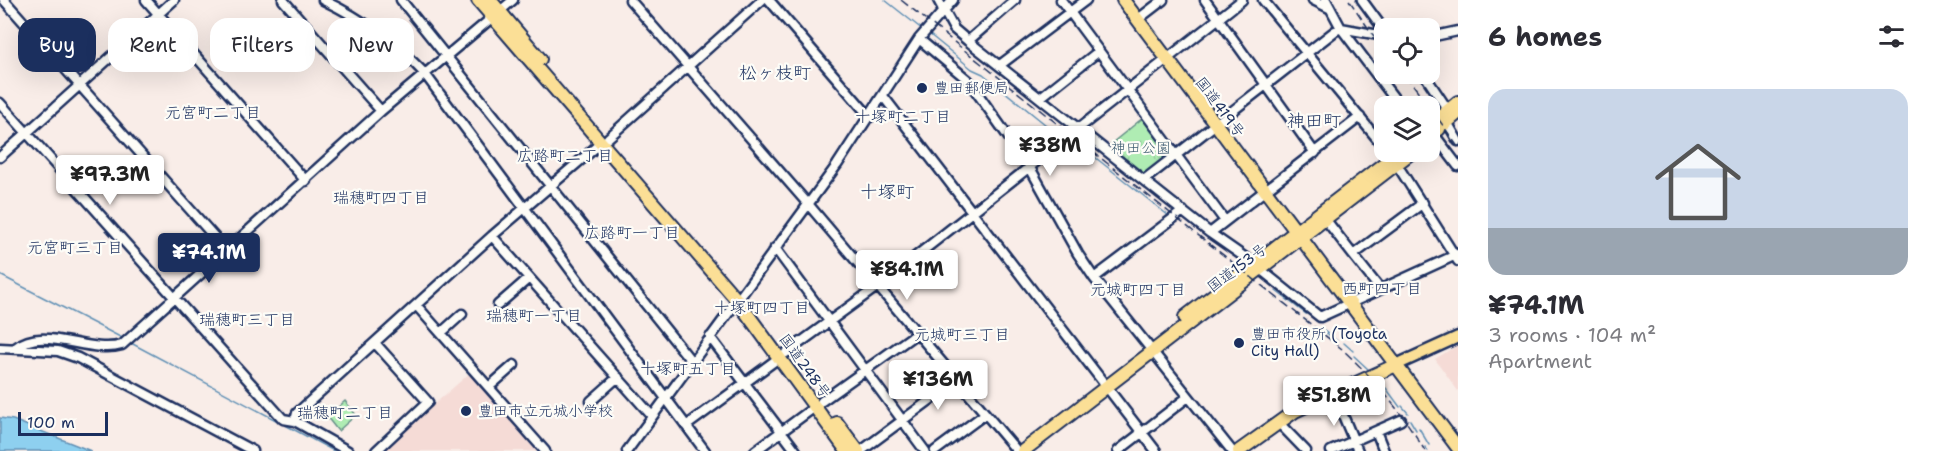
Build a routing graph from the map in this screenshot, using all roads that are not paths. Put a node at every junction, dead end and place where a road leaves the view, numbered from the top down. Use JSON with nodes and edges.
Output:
{"nodes":[{"id":1,"x":4,"y":0,"type":"edge"},
{"id":2,"x":146,"y":0,"type":"edge"},
{"id":3,"x":174,"y":0,"type":"edge"},
{"id":4,"x":283,"y":0,"type":"edge"},
{"id":5,"x":323,"y":0,"type":"edge"},
{"id":6,"x":401,"y":0,"type":"edge"},
{"id":7,"x":478,"y":0,"type":"edge"},
{"id":8,"x":490,"y":0,"type":"edge"},
{"id":9,"x":513,"y":0,"type":"edge"},
{"id":10,"x":630,"y":0,"type":"edge"},
{"id":11,"x":762,"y":0,"type":"edge"},
{"id":12,"x":769,"y":0,"type":"edge"},
{"id":13,"x":938,"y":0,"type":"edge"},
{"id":14,"x":953,"y":0,"type":"edge"},
{"id":15,"x":1015,"y":0,"type":"edge"},
{"id":16,"x":1061,"y":0,"type":"edge"},
{"id":17,"x":1086,"y":0,"type":"edge"},
{"id":18,"x":1123,"y":0,"type":"edge"},
{"id":19,"x":1163,"y":0,"type":"edge"},
{"id":20,"x":1205,"y":0,"type":"edge"},
{"id":21,"x":1242,"y":0,"type":"edge"},
{"id":22,"x":1263,"y":0,"type":"edge"},
{"id":23,"x":1313,"y":0,"type":"edge"},
{"id":24,"x":1362,"y":0,"type":"edge"},
{"id":25,"x":1328,"y":4,"type":"edge"},
{"id":26,"x":944,"y":10,"type":"junction"},
{"id":27,"x":1070,"y":12,"type":"junction"},
{"id":28,"x":160,"y":15,"type":"junction"},
{"id":29,"x":497,"y":15,"type":"junction"},
{"id":30,"x":1218,"y":18,"type":"junction"},
{"id":31,"x":1375,"y":18,"type":"edge"},
{"id":32,"x":1137,"y":20,"type":"junction"},
{"id":33,"x":1341,"y":28,"type":"junction"},
{"id":34,"x":1458,"y":31,"type":"edge"},
{"id":35,"x":1374,"y":34,"type":"edge"},
{"id":36,"x":1440,"y":36,"type":"edge"},
{"id":37,"x":919,"y":39,"type":"junction"},
{"id":38,"x":968,"y":42,"type":"junction"},
{"id":39,"x":1099,"y":51,"type":"junction"},
{"id":40,"x":1307,"y":53,"type":"junction"},
{"id":41,"x":447,"y":57,"type":"junction"},
{"id":42,"x":1166,"y":59,"type":"junction"},
{"id":43,"x":1000,"y":65,"type":"junction"},
{"id":44,"x":687,"y":66,"type":"junction"},
{"id":45,"x":425,"y":74,"type":"junction"},
{"id":46,"x":80,"y":86,"type":"junction"},
{"id":47,"x":1266,"y":86,"type":"junction"},
{"id":48,"x":1128,"y":90,"type":"junction"},
{"id":49,"x":883,"y":96,"type":"junction"},
{"id":50,"x":1392,"y":96,"type":"edge"},
{"id":51,"x":1041,"y":97,"type":"junction"},
{"id":52,"x":1458,"y":102,"type":"edge"},
{"id":53,"x":0,"y":103,"type":"edge"},
{"id":54,"x":381,"y":111,"type":"junction"},
{"id":55,"x":870,"y":117,"type":"junction"},
{"id":56,"x":1360,"y":117,"type":"junction"},
{"id":57,"x":1440,"y":123,"type":"edge"},
{"id":58,"x":1214,"y":124,"type":"junction"},
{"id":59,"x":1078,"y":128,"type":"junction"},
{"id":60,"x":27,"y":133,"type":"junction"},
{"id":61,"x":1374,"y":133,"type":"edge"},
{"id":62,"x":605,"y":140,"type":"junction"},
{"id":63,"x":1458,"y":141,"type":"edge"},
{"id":64,"x":1315,"y":153,"type":"junction"},
{"id":65,"x":1176,"y":155,"type":"junction"},
{"id":66,"x":0,"y":157,"type":"edge"},
{"id":67,"x":1384,"y":162,"type":"edge"},
{"id":68,"x":1385,"y":162,"type":"edge"},
{"id":69,"x":1398,"y":162,"type":"edge"},
{"id":70,"x":1029,"y":166,"type":"junction"},
{"id":71,"x":1458,"y":166,"type":"edge"},
{"id":72,"x":1144,"y":180,"type":"junction"},
{"id":73,"x":306,"y":181,"type":"junction"},
{"id":74,"x":550,"y":187,"type":"junction"},
{"id":75,"x":1265,"y":192,"type":"junction"},
{"id":76,"x":1423,"y":203,"type":"junction"},
{"id":77,"x":808,"y":204,"type":"junction"},
{"id":78,"x":525,"y":208,"type":"junction"},
{"id":79,"x":1183,"y":211,"type":"junction"},
{"id":80,"x":971,"y":212,"type":"junction"},
{"id":81,"x":1326,"y":219,"type":"junction"},
{"id":82,"x":1225,"y":221,"type":"junction"},
{"id":83,"x":1210,"y":233,"type":"junction"},
{"id":84,"x":1298,"y":235,"type":"junction"},
{"id":85,"x":492,"y":236,"type":"junction"},
{"id":86,"x":775,"y":248,"type":"junction"},
{"id":87,"x":226,"y":250,"type":"junction"},
{"id":88,"x":1353,"y":255,"type":"junction"},
{"id":89,"x":1457,"y":257,"type":"edge"},
{"id":90,"x":1257,"y":266,"type":"junction"},
{"id":91,"x":529,"y":278,"type":"junction"},
{"id":92,"x":1094,"y":278,"type":"junction"},
{"id":93,"x":878,"y":286,"type":"junction"},
{"id":94,"x":1380,"y":289,"type":"junction"},
{"id":95,"x":739,"y":296,"type":"junction"},
{"id":96,"x":174,"y":297,"type":"junction"},
{"id":97,"x":1350,"y":304,"type":"junction"},
{"id":98,"x":416,"y":305,"type":"junction"},
{"id":99,"x":498,"y":305,"type":"dead end"},
{"id":100,"x":462,"y":314,"type":"dead end"},
{"id":101,"x":829,"y":321,"type":"junction"},
{"id":102,"x":441,"y":333,"type":"junction"},
{"id":103,"x":917,"y":333,"type":"junction"},
{"id":104,"x":710,"y":337,"type":"junction"},
{"id":105,"x":1458,"y":337,"type":"edge"},
{"id":106,"x":375,"y":343,"type":"junction"},
{"id":107,"x":0,"y":348,"type":"edge"},
{"id":108,"x":15,"y":348,"type":"junction"},
{"id":109,"x":1151,"y":348,"type":"junction"},
{"id":110,"x":783,"y":355,"type":"junction"},
{"id":111,"x":692,"y":362,"type":"junction"},
{"id":112,"x":514,"y":364,"type":"dead end"},
{"id":113,"x":1396,"y":365,"type":"junction"},
{"id":114,"x":865,"y":370,"type":"junction"},
{"id":115,"x":618,"y":377,"type":"junction"},
{"id":116,"x":957,"y":380,"type":"junction"},
{"id":117,"x":746,"y":383,"type":"junction"},
{"id":118,"x":1104,"y":384,"type":"junction"},
{"id":119,"x":489,"y":387,"type":"junction"},
{"id":120,"x":1334,"y":394,"type":"junction"},
{"id":121,"x":1188,"y":397,"type":"junction"},
{"id":122,"x":666,"y":398,"type":"junction"},
{"id":123,"x":591,"y":401,"type":"dead end"},
{"id":124,"x":819,"y":404,"type":"junction"},
{"id":125,"x":985,"y":414,"type":"junction"},
{"id":126,"x":652,"y":416,"type":"junction"},
{"id":127,"x":1401,"y":420,"type":"dead end"},
{"id":128,"x":295,"y":421,"type":"junction"},
{"id":129,"x":903,"y":421,"type":"junction"},
{"id":130,"x":1278,"y":422,"type":"junction"},
{"id":131,"x":686,"y":426,"type":"junction"},
{"id":132,"x":1376,"y":431,"type":"junction"},
{"id":133,"x":781,"y":432,"type":"junction"},
{"id":134,"x":1142,"y":433,"type":"junction"},
{"id":135,"x":1354,"y":441,"type":"junction"},
{"id":136,"x":1457,"y":449,"type":"edge"},
{"id":137,"x":1016,"y":450,"type":"edge"},
{"id":138,"x":253,"y":451,"type":"edge"},
{"id":139,"x":348,"y":451,"type":"edge"},
{"id":140,"x":376,"y":451,"type":"edge"},
{"id":141,"x":545,"y":451,"type":"edge"},
{"id":142,"x":627,"y":451,"type":"edge"},
{"id":143,"x":705,"y":451,"type":"edge"},
{"id":144,"x":755,"y":451,"type":"edge"},
{"id":145,"x":796,"y":451,"type":"edge"},
{"id":146,"x":847,"y":451,"type":"edge"},
{"id":147,"x":860,"y":451,"type":"edge"},
{"id":148,"x":925,"y":451,"type":"edge"},
{"id":149,"x":935,"y":451,"type":"edge"},
{"id":150,"x":1119,"y":451,"type":"edge"},
{"id":151,"x":1156,"y":451,"type":"edge"},
{"id":152,"x":1232,"y":451,"type":"edge"},
{"id":153,"x":1239,"y":451,"type":"edge"},
{"id":154,"x":1306,"y":451,"type":"edge"},
{"id":155,"x":1332,"y":451,"type":"edge"},
{"id":156,"x":1358,"y":451,"type":"edge"},
{"id":157,"x":1384,"y":451,"type":"edge"}],
"edges":[{"from":1,"to":46,"type":"street"},
{"from":2,"to":28,"type":"street"},
{"from":3,"to":28,"type":"street"},
{"from":4,"to":54,"type":"street"},
{"from":5,"to":45,"type":"street"},
{"from":6,"to":41,"type":"street"},
{"from":7,"to":29,"type":"highway","name":"国道248号"},
{"from":8,"to":29,"type":"highway","name":"国道248号"},
{"from":9,"to":29,"type":"street"},
{"from":10,"to":44,"type":"street"},
{"from":11,"to":44,"type":"street"},
{"from":12,"to":55,"type":"street"},
{"from":13,"to":26,"type":"street"},
{"from":14,"to":26,"type":"street"},
{"from":15,"to":38,"type":"street"},
{"from":16,"to":27,"type":"street"},
{"from":17,"to":27,"type":"street"},
{"from":18,"to":32,"type":"highway","name":"国道419号"},
{"from":19,"to":32,"type":"street"},
{"from":20,"to":30,"type":"street"},
{"from":21,"to":30,"type":"street"},
{"from":22,"to":40,"type":"street"},
{"from":23,"to":25,"type":"street"},
{"from":24,"to":31,"type":"street"},
{"from":25,"to":33,"type":"street"},
{"from":26,"to":37,"type":"street"},
{"from":26,"to":38,"type":"street"},
{"from":27,"to":39,"type":"street"},
{"from":27,"to":43,"type":"street"},
{"from":28,"to":46,"type":"street"},
{"from":28,"to":73,"type":"street"},
{"from":29,"to":41,"type":"street"},
{"from":29,"to":62,"type":"highway","name":"国道248号"},
{"from":30,"to":42,"type":"street"},
{"from":30,"to":47,"type":"street"},
{"from":32,"to":42,"type":"highway","name":"国道419号"},
{"from":33,"to":35,"type":"street"},
{"from":33,"to":40,"type":"street"},
{"from":33,"to":50,"type":"street"},
{"from":34,"to":36,"type":"street"},
{"from":37,"to":49,"type":"street"},
{"from":37,"to":70,"type":"street"},
{"from":38,"to":43,"type":"street"},
{"from":39,"to":48,"type":"street"},
{"from":39,"to":51,"type":"street"},
{"from":40,"to":47,"type":"street"},
{"from":40,"to":56,"type":"street"},
{"from":41,"to":45,"type":"street"},
{"from":41,"to":74,"type":"street"},
{"from":42,"to":48,"type":"street"},
{"from":42,"to":58,"type":"highway","name":"国道419号"},
{"from":43,"to":51,"type":"street"},
{"from":44,"to":62,"type":"street"},
{"from":44,"to":77,"type":"street"},
{"from":45,"to":54,"type":"street"},
{"from":45,"to":78,"type":"street"},
{"from":46,"to":60,"type":"street"},
{"from":46,"to":87,"type":"street"},
{"from":47,"to":58,"type":"street"},
{"from":47,"to":64,"type":"street"},
{"from":48,"to":59,"type":"street"},
{"from":48,"to":65,"type":"street"},
{"from":49,"to":55,"type":"street"},
{"from":49,"to":80,"type":"street"},
{"from":51,"to":59,"type":"street"},
{"from":52,"to":57,"type":"highway"},
{"from":53,"to":60,"type":"street"},
{"from":54,"to":73,"type":"street"},
{"from":55,"to":77,"type":"street"},
{"from":56,"to":61,"type":"street"},
{"from":56,"to":64,"type":"street"},
{"from":57,"to":63,"type":"street"},
{"from":57,"to":71,"type":"street"},
{"from":58,"to":65,"type":"street"},
{"from":58,"to":75,"type":"highway","name":"国道419号"},
{"from":59,"to":70,"type":"street"},
{"from":59,"to":72,"type":"street"},
{"from":60,"to":66,"type":"street"},
{"from":60,"to":96,"type":"street"},
{"from":62,"to":74,"type":"street"},
{"from":62,"to":95,"type":"highway","name":"国道248号"},
{"from":64,"to":75,"type":"street"},
{"from":65,"to":72,"type":"street"},
{"from":65,"to":82,"type":"street"},
{"from":67,"to":84,"type":"highway","name":"国道153号"},
{"from":68,"to":81,"type":"highway","name":"国道153号"},
{"from":69,"to":76,"type":"street"},
{"from":70,"to":80,"type":"street"},
{"from":70,"to":92,"type":"street"},
{"from":72,"to":79,"type":"street"},
{"from":73,"to":87,"type":"street"},
{"from":74,"to":78,"type":"street"},
{"from":74,"to":111,"type":"street"},
{"from":75,"to":82,"type":"street"},
{"from":75,"to":84,"type":"highway","name":"国道419号"},
{"from":76,"to":88,"type":"street"},
{"from":76,"to":89,"type":"street"},
{"from":77,"to":86,"type":"street"},
{"from":77,"to":93,"type":"street"},
{"from":78,"to":85,"type":"street"},
{"from":78,"to":122,"type":"street"},
{"from":79,"to":83,"type":"street"},
{"from":79,"to":92,"type":"street"},
{"from":80,"to":93,"type":"street"},
{"from":80,"to":118,"type":"street"},
{"from":81,"to":84,"type":"highway","name":"国道153号"},
{"from":81,"to":88,"type":"street"},
{"from":82,"to":83,"type":"street"},
{"from":83,"to":90,"type":"street"},
{"from":84,"to":90,"type":"highway","name":"国道153号"},
{"from":84,"to":97,"type":"highway","name":"国道419号"},
{"from":85,"to":91,"type":"street"},
{"from":85,"to":98,"type":"street"},
{"from":86,"to":95,"type":"street"},
{"from":86,"to":101,"type":"street"},
{"from":87,"to":96,"type":"street"},
{"from":88,"to":94,"type":"street"},
{"from":89,"to":94,"type":"street"},
{"from":90,"to":97,"type":"street"},
{"from":90,"to":109,"type":"highway","name":"国道153号"},
{"from":91,"to":99,"type":"street"},
{"from":91,"to":115,"type":"street"},
{"from":92,"to":109,"type":"street"},
{"from":93,"to":101,"type":"street"},
{"from":93,"to":103,"type":"street"},
{"from":94,"to":97,"type":"street"},
{"from":95,"to":104,"type":"street"},
{"from":95,"to":110,"type":"highway","name":"国道248号"},
{"from":96,"to":108,"type":"street"},
{"from":96,"to":128,"type":"street"},
{"from":97,"to":113,"type":"highway","name":"国道419号"},
{"from":98,"to":102,"type":"street"},
{"from":98,"to":106,"type":"street"},
{"from":100,"to":102,"type":"street"},
{"from":101,"to":110,"type":"street"},
{"from":101,"to":114,"type":"street"},
{"from":102,"to":119,"type":"street"},
{"from":103,"to":114,"type":"street"},
{"from":103,"to":116,"type":"street"},
{"from":104,"to":111,"type":"street"},
{"from":104,"to":117,"type":"street"},
{"from":105,"to":113,"type":"main road"},
{"from":106,"to":128,"type":"street"},
{"from":106,"to":140,"type":"street"},
{"from":107,"to":108,"type":"street"},
{"from":108,"to":138,"type":"street"},
{"from":109,"to":118,"type":"highway","name":"国道153号"},
{"from":109,"to":121,"type":"street"},
{"from":110,"to":117,"type":"street"},
{"from":110,"to":124,"type":"highway","name":"国道248号"},
{"from":111,"to":122,"type":"street"},
{"from":112,"to":119,"type":"street"},
{"from":113,"to":120,"type":"highway"},
{"from":113,"to":136,"type":"highway","name":"国道419号"},
{"from":114,"to":124,"type":"street"},
{"from":114,"to":129,"type":"street"},
{"from":115,"to":123,"type":"street"},
{"from":115,"to":126,"type":"street"},
{"from":116,"to":125,"type":"street"},
{"from":116,"to":129,"type":"street"},
{"from":117,"to":131,"type":"street"},
{"from":117,"to":133,"type":"street"},
{"from":118,"to":134,"type":"street"},
{"from":118,"to":137,"type":"highway","name":"国道153号"},
{"from":119,"to":141,"type":"street"},
{"from":120,"to":130,"type":"highway"},
{"from":120,"to":135,"type":"street"},
{"from":121,"to":134,"type":"street"},
{"from":121,"to":152,"type":"street"},
{"from":122,"to":126,"type":"street"},
{"from":122,"to":131,"type":"street"},
{"from":124,"to":133,"type":"street"},
{"from":124,"to":146,"type":"highway","name":"国道248号"},
{"from":124,"to":147,"type":"highway","name":"国道248号"},
{"from":125,"to":137,"type":"street"},
{"from":125,"to":149,"type":"street"},
{"from":126,"to":142,"type":"street"},
{"from":127,"to":132,"type":"street"},
{"from":128,"to":139,"type":"street"},
{"from":129,"to":147,"type":"street"},
{"from":129,"to":148,"type":"street"},
{"from":130,"to":153,"type":"highway"},
{"from":130,"to":154,"type":"street"},
{"from":131,"to":143,"type":"street"},
{"from":132,"to":135,"type":"street"},
{"from":132,"to":157,"type":"street"},
{"from":133,"to":144,"type":"street"},
{"from":133,"to":145,"type":"street"},
{"from":134,"to":150,"type":"street"},
{"from":134,"to":151,"type":"street"},
{"from":135,"to":155,"type":"street"},
{"from":135,"to":156,"type":"street"}]}
